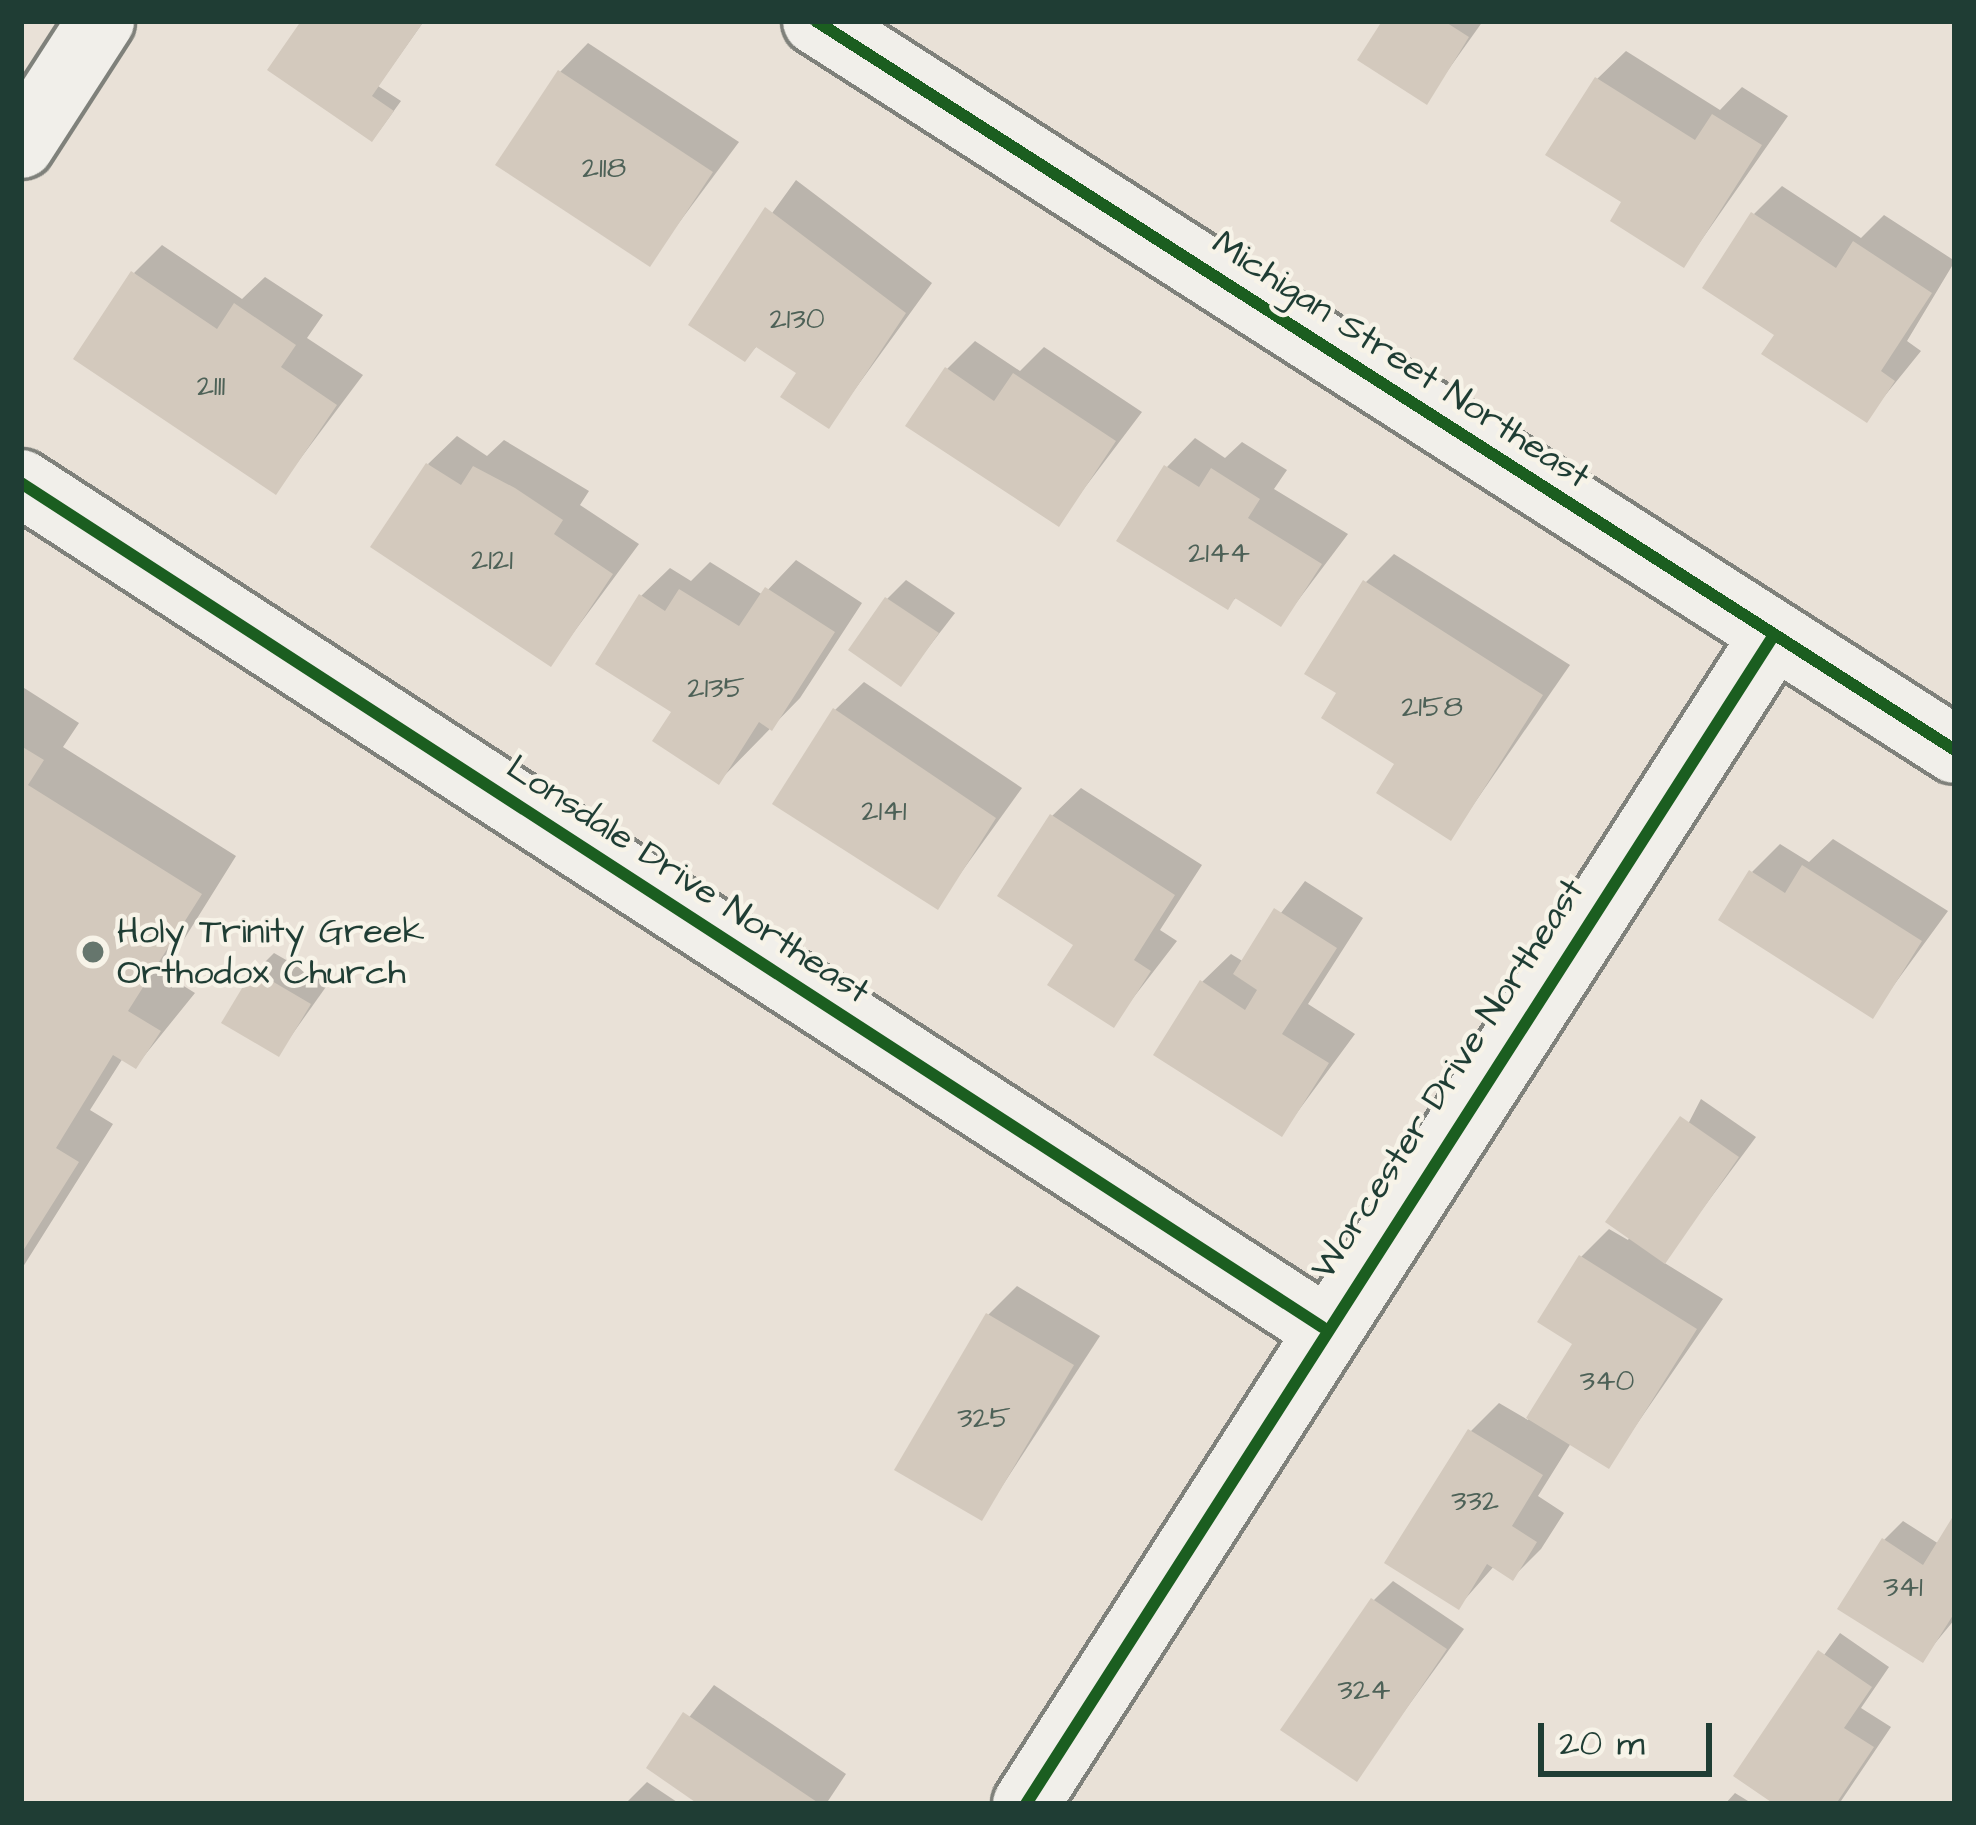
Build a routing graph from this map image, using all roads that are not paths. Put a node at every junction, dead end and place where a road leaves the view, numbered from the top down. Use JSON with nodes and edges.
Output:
{"nodes":[{"id":1,"x":101,"y":21,"type":"edge"},
{"id":2,"x":816,"y":21,"type":"edge"},
{"id":3,"x":21,"y":145,"type":"edge"},
{"id":4,"x":21,"y":483,"type":"edge"},
{"id":5,"x":1774,"y":635,"type":"junction"},
{"id":6,"x":1955,"y":750,"type":"edge"},
{"id":7,"x":1322,"y":1327,"type":"junction"},
{"id":8,"x":1026,"y":1804,"type":"edge"}],
"edges":[{"from":1,"to":3,"type":"street"},
{"from":2,"to":5,"type":"street","name":"Michigan Street Northeast"},
{"from":4,"to":7,"type":"street","name":"Lonsdale Drive Northeast"},
{"from":5,"to":6,"type":"street","name":"Michigan Street Northeast"},
{"from":5,"to":7,"type":"street","name":"Worcester Drive Northeast"},
{"from":7,"to":8,"type":"street","name":"Worcester Drive Northeast"}]}
